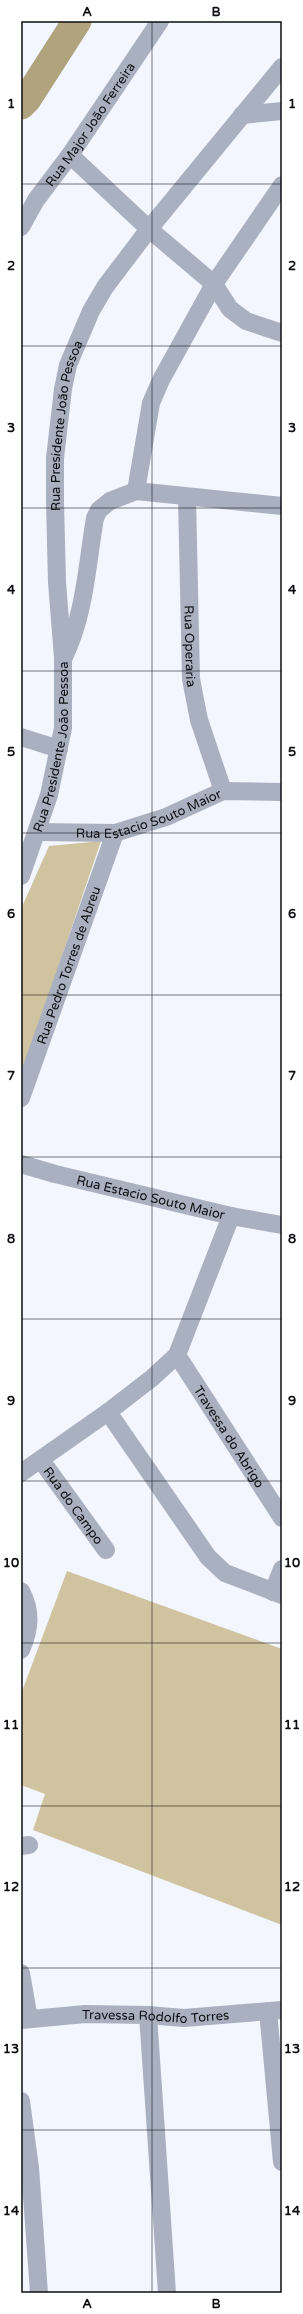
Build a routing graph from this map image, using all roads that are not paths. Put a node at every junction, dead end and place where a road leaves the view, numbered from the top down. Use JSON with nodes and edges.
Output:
{"nodes":[{"id":1,"x":160,"y":21,"type":"edge"},
{"id":2,"x":282,"y":66,"type":"edge"},
{"id":3,"x":282,"y":111,"type":"edge"},
{"id":4,"x":242,"y":115,"type":"junction"},
{"id":5,"x":70,"y":155,"type":"junction"},
{"id":6,"x":282,"y":185,"type":"edge"},
{"id":7,"x":21,"y":227,"type":"edge"},
{"id":8,"x":149,"y":229,"type":"junction"},
{"id":9,"x":214,"y":284,"type":"junction"},
{"id":10,"x":282,"y":333,"type":"edge"},
{"id":11,"x":136,"y":491,"type":"junction"},
{"id":12,"x":187,"y":496,"type":"junction"},
{"id":13,"x":282,"y":506,"type":"edge"},
{"id":14,"x":63,"y":658,"type":"junction"},
{"id":15,"x":21,"y":738,"type":"edge"},
{"id":16,"x":59,"y":749,"type":"junction"},
{"id":17,"x":223,"y":791,"type":"junction"},
{"id":18,"x":282,"y":792,"type":"edge"},
{"id":19,"x":38,"y":832,"type":"junction"},
{"id":20,"x":115,"y":833,"type":"junction"},
{"id":21,"x":21,"y":841,"type":"edge"},
{"id":22,"x":21,"y":876,"type":"edge"},
{"id":23,"x":21,"y":1098,"type":"edge"},
{"id":24,"x":21,"y":1164,"type":"edge"},
{"id":25,"x":231,"y":1216,"type":"junction"},
{"id":26,"x":282,"y":1225,"type":"edge"},
{"id":27,"x":177,"y":1355,"type":"junction"},
{"id":28,"x":108,"y":1412,"type":"junction"},
{"id":29,"x":41,"y":1460,"type":"junction"},
{"id":30,"x":21,"y":1473,"type":"edge"},
{"id":31,"x":282,"y":1518,"type":"edge"},
{"id":32,"x":106,"y":1550,"type":"dead end"},
{"id":33,"x":282,"y":1569,"type":"edge"},
{"id":34,"x":278,"y":1594,"type":"edge"},
{"id":35,"x":24,"y":1597,"type":"edge"},
{"id":36,"x":21,"y":1650,"type":"edge"},
{"id":37,"x":21,"y":1973,"type":"edge"},
{"id":38,"x":275,"y":2010,"type":"edge"},
{"id":39,"x":148,"y":2015,"type":"junction"},
{"id":40,"x":25,"y":2020,"type":"edge"},
{"id":41,"x":21,"y":2101,"type":"edge"},
{"id":42,"x":282,"y":2162,"type":"edge"},
{"id":43,"x":39,"y":2293,"type":"edge"},
{"id":44,"x":167,"y":2293,"type":"edge"}],
"edges":[{"from":1,"to":5,"type":"street","name":"Rua Major João Ferreira"},
{"from":2,"to":4,"type":"street","name":"Rua Presidente João Pessoa"},
{"from":3,"to":4,"type":"street"},
{"from":4,"to":8,"type":"street","name":"Rua Presidente João Pessoa"},
{"from":5,"to":7,"type":"street","name":"Rua Major João Ferreira"},
{"from":5,"to":8,"type":"street"},
{"from":6,"to":9,"type":"street"},
{"from":8,"to":9,"type":"street"},
{"from":8,"to":14,"type":"street","name":"Rua Presidente João Pessoa"},
{"from":9,"to":10,"type":"street"},
{"from":9,"to":11,"type":"street"},
{"from":11,"to":12,"type":"street"},
{"from":11,"to":14,"type":"street"},
{"from":12,"to":13,"type":"street"},
{"from":12,"to":17,"type":"street","name":"Rua Operaria"},
{"from":14,"to":16,"type":"street","name":"Rua Presidente João Pessoa"},
{"from":15,"to":16,"type":"street"},
{"from":16,"to":19,"type":"street","name":"Rua Presidente João Pessoa"},
{"from":17,"to":18,"type":"street","name":"Rua Estacio Souto Maior"},
{"from":17,"to":20,"type":"street","name":"Rua Estacio Souto Maior"},
{"from":19,"to":20,"type":"street","name":"Rua Estacio Souto Maior"},
{"from":19,"to":21,"type":"street","name":"Rua Presidente João Pessoa"},
{"from":19,"to":22,"type":"street"},
{"from":20,"to":23,"type":"street","name":"Rua Pedro Torres de Abreu"},
{"from":24,"to":25,"type":"street","name":"Rua Estacio Souto Maior"},
{"from":25,"to":26,"type":"street","name":"Rua Estacio Souto Maior"},
{"from":25,"to":27,"type":"street"},
{"from":27,"to":28,"type":"street"},
{"from":27,"to":31,"type":"street","name":"Travessa do Abrigo"},
{"from":28,"to":29,"type":"street"},
{"from":28,"to":34,"type":"street"},
{"from":29,"to":30,"type":"street"},
{"from":29,"to":32,"type":"street","name":"Rua do Campo"},
{"from":33,"to":34,"type":"street"},
{"from":35,"to":36,"type":"street"},
{"from":37,"to":40,"type":"street","name":"Travessa Rodolfo Torres"},
{"from":38,"to":39,"type":"street","name":"Travessa Rodolfo Torres"},
{"from":38,"to":42,"type":"street"},
{"from":39,"to":40,"type":"street","name":"Travessa Rodolfo Torres"},
{"from":39,"to":44,"type":"street"},
{"from":41,"to":43,"type":"street"}]}
